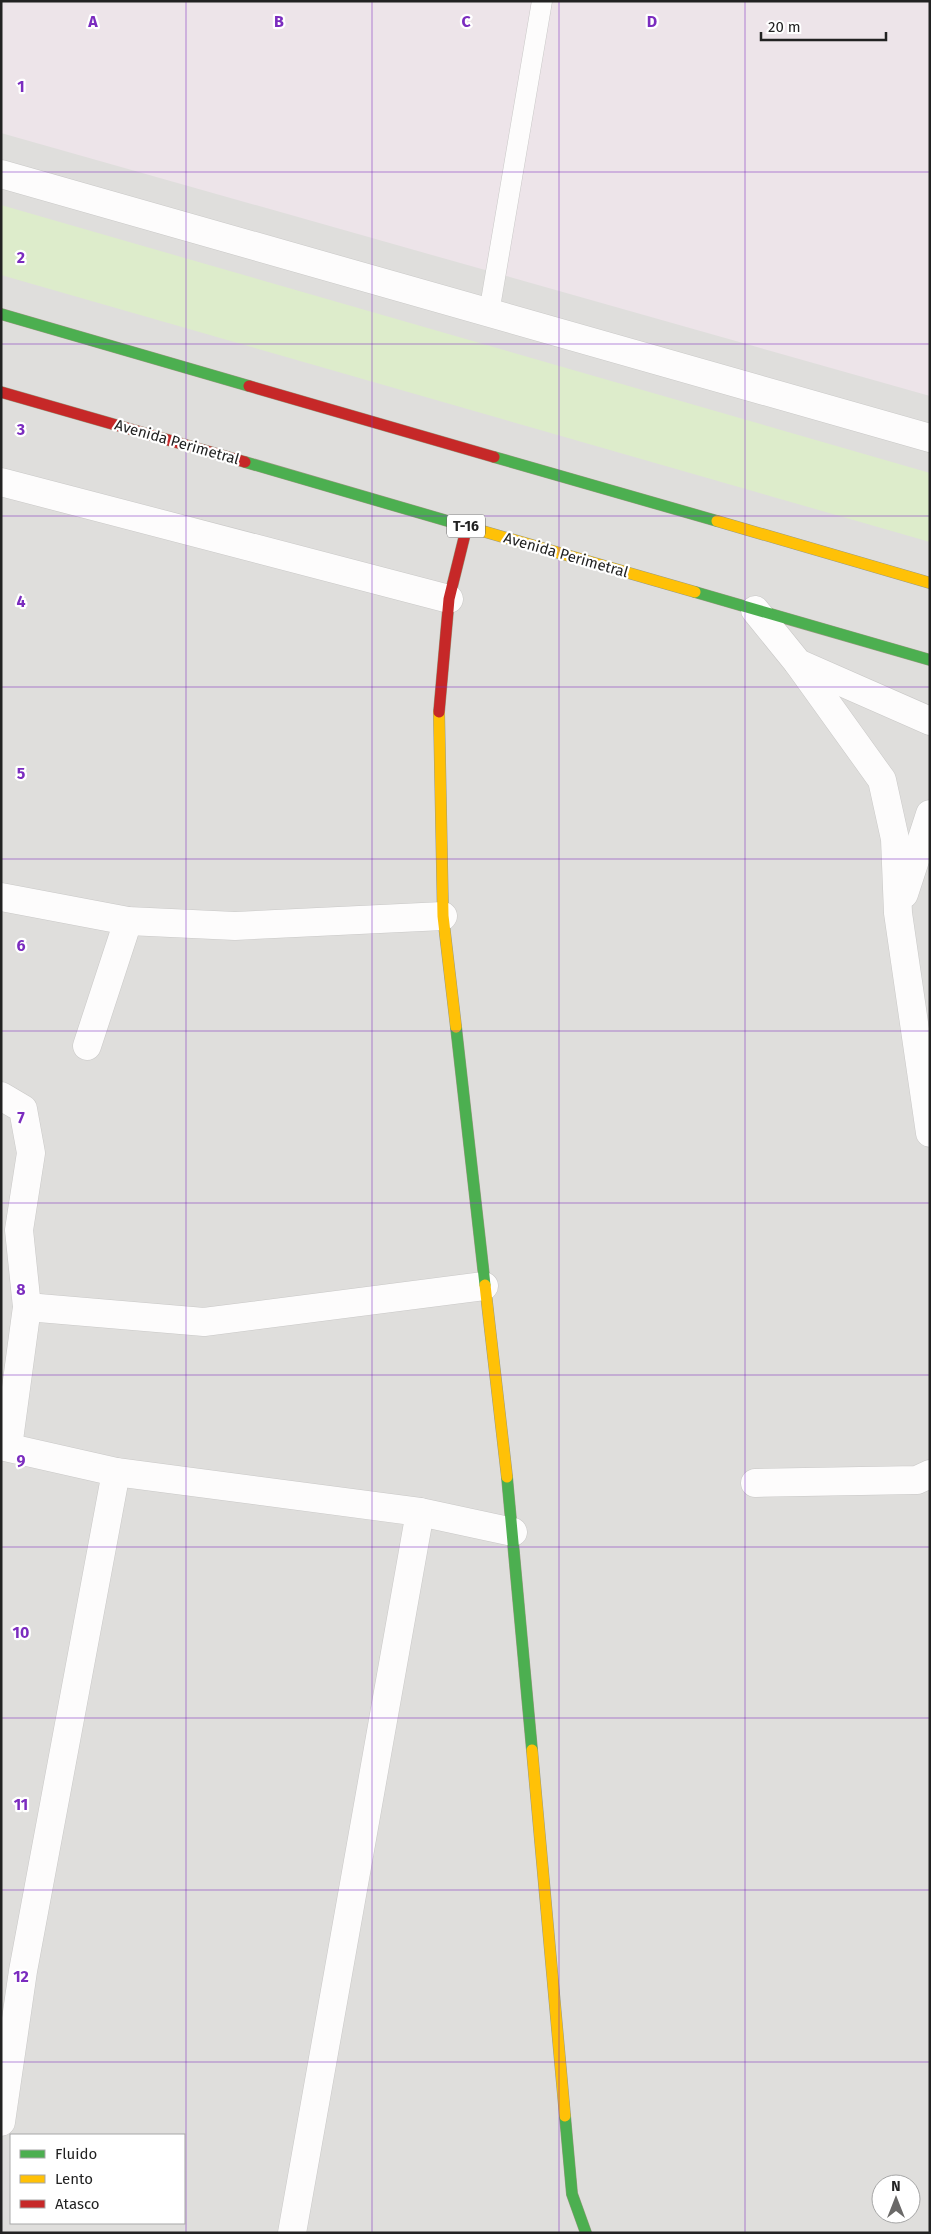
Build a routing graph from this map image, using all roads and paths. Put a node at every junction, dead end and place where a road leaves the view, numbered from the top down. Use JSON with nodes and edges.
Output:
{"nodes":[{"id":1,"x":542,"y":1,"type":"edge"},
{"id":2,"x":1,"y":174,"type":"edge"},
{"id":3,"x":489,"y":312,"type":"junction"},
{"id":4,"x":1,"y":314,"type":"edge"},
{"id":5,"x":1,"y":392,"type":"edge"},
{"id":6,"x":930,"y":438,"type":"edge"},
{"id":7,"x":1,"y":482,"type":"edge"},
{"id":8,"x":467,"y":526,"type":"junction"},
{"id":9,"x":930,"y":583,"type":"edge"},
{"id":10,"x":449,"y":599,"type":"junction"},
{"id":11,"x":755,"y":610,"type":"junction"},
{"id":12,"x":930,"y":660,"type":"edge"},
{"id":13,"x":798,"y":663,"type":"junction"},
{"id":14,"x":930,"y":721,"type":"edge"},
{"id":15,"x":930,"y":814,"type":"edge"},
{"id":16,"x":1,"y":896,"type":"edge"},
{"id":17,"x":898,"y":912,"type":"junction"},
{"id":18,"x":444,"y":916,"type":"junction"},
{"id":19,"x":128,"y":921,"type":"junction"},
{"id":20,"x":87,"y":1046,"type":"dead end"},
{"id":21,"x":1,"y":1096,"type":"edge"},
{"id":22,"x":930,"y":1133,"type":"edge"},
{"id":23,"x":484,"y":1286,"type":"junction"},
{"id":24,"x":27,"y":1307,"type":"junction"},
{"id":25,"x":5,"y":1446,"type":"edge"},
{"id":26,"x":116,"y":1472,"type":"junction"},
{"id":27,"x":930,"y":1474,"type":"edge"},
{"id":28,"x":755,"y":1484,"type":"dead end"},
{"id":29,"x":420,"y":1512,"type":"junction"},
{"id":30,"x":513,"y":1532,"type":"junction"},
{"id":31,"x":1,"y":2122,"type":"edge"},
{"id":32,"x":292,"y":2233,"type":"edge"},
{"id":33,"x":586,"y":2233,"type":"edge"}],
"edges":[{"from":1,"to":3,"type":"lane"},
{"from":2,"to":3,"type":"street"},
{"from":3,"to":6,"type":"street"},
{"from":4,"to":9,"type":"main road"},
{"from":5,"to":8,"type":"main road","name":"Avenida Perimetral","number":"T-16"},
{"from":7,"to":10,"type":"street"},
{"from":8,"to":10,"type":"main road"},
{"from":8,"to":11,"type":"main road","name":"Avenida Perimetral","number":"T-16"},
{"from":10,"to":18,"type":"main road"},
{"from":11,"to":12,"type":"main road","name":"Avenida Perimetral","number":"T-16"},
{"from":11,"to":13,"type":"street"},
{"from":13,"to":14,"type":"street"},
{"from":13,"to":17,"type":"street"},
{"from":15,"to":17,"type":"street"},
{"from":16,"to":19,"type":"street"},
{"from":17,"to":22,"type":"street"},
{"from":18,"to":19,"type":"street"},
{"from":18,"to":23,"type":"main road"},
{"from":19,"to":20,"type":"street"},
{"from":21,"to":24,"type":"street"},
{"from":23,"to":24,"type":"street"},
{"from":23,"to":30,"type":"main road"},
{"from":24,"to":25,"type":"street"},
{"from":25,"to":26,"type":"street"},
{"from":26,"to":29,"type":"street"},
{"from":26,"to":31,"type":"street"},
{"from":27,"to":28,"type":"street"},
{"from":29,"to":30,"type":"street"},
{"from":29,"to":32,"type":"street"},
{"from":30,"to":33,"type":"main road"}]}
